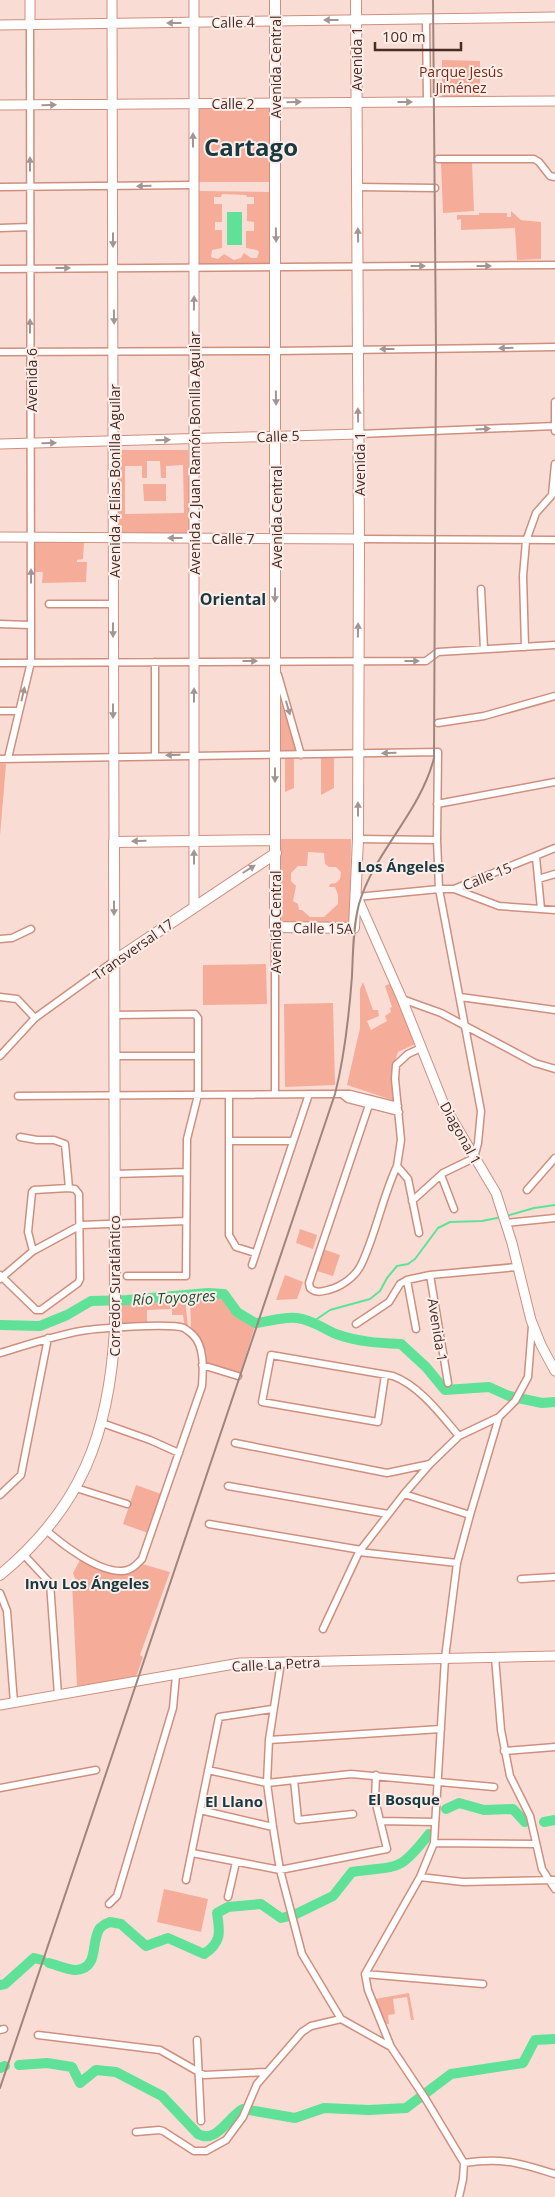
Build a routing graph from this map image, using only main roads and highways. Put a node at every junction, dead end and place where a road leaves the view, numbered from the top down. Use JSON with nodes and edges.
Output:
{"nodes":[{"id":1,"x":275,"y":0,"type":"edge"},
{"id":2,"x":356,"y":0,"type":"edge"},
{"id":3,"x":275,"y":840,"type":"junction"},
{"id":4,"x":276,"y":853,"type":"junction"},
{"id":5,"x":275,"y":927,"type":"joint"},
{"id":6,"x":354,"y":928,"type":"joint"},
{"id":7,"x":114,"y":935,"type":"junction"},
{"id":8,"x":124,"y":954,"type":"junction"},
{"id":9,"x":114,"y":962,"type":"junction"},
{"id":10,"x":0,"y":1575,"type":"edge"}],
"edges":[{"from":1,"to":3,"type":"main road","name":"Avenida Central","one_way":true},
{"from":6,"to":2,"type":"main road","name":"Avenida 1","one_way":true},
{"from":3,"to":4,"type":"main road","name":"Avenida Central"},
{"from":3,"to":7,"type":"main road","name":"Avenida 4 Elías Bonilla Aguilar","one_way":true},
{"from":4,"to":5,"type":"main road","name":"Avenida Central"},
{"from":8,"to":4,"type":"main road","name":"Transversal 17","one_way":true},
{"from":5,"to":6,"type":"main road","name":"Calle 15A"},
{"from":7,"to":8,"type":"main road"},
{"from":7,"to":9,"type":"main road","name":"Avenida 4 Elías Bonilla Aguilar"},
{"from":8,"to":9,"type":"main road","name":"Transversal 17"},
{"from":9,"to":10,"type":"main road","name":"Corredor Suratlántico"}]}
